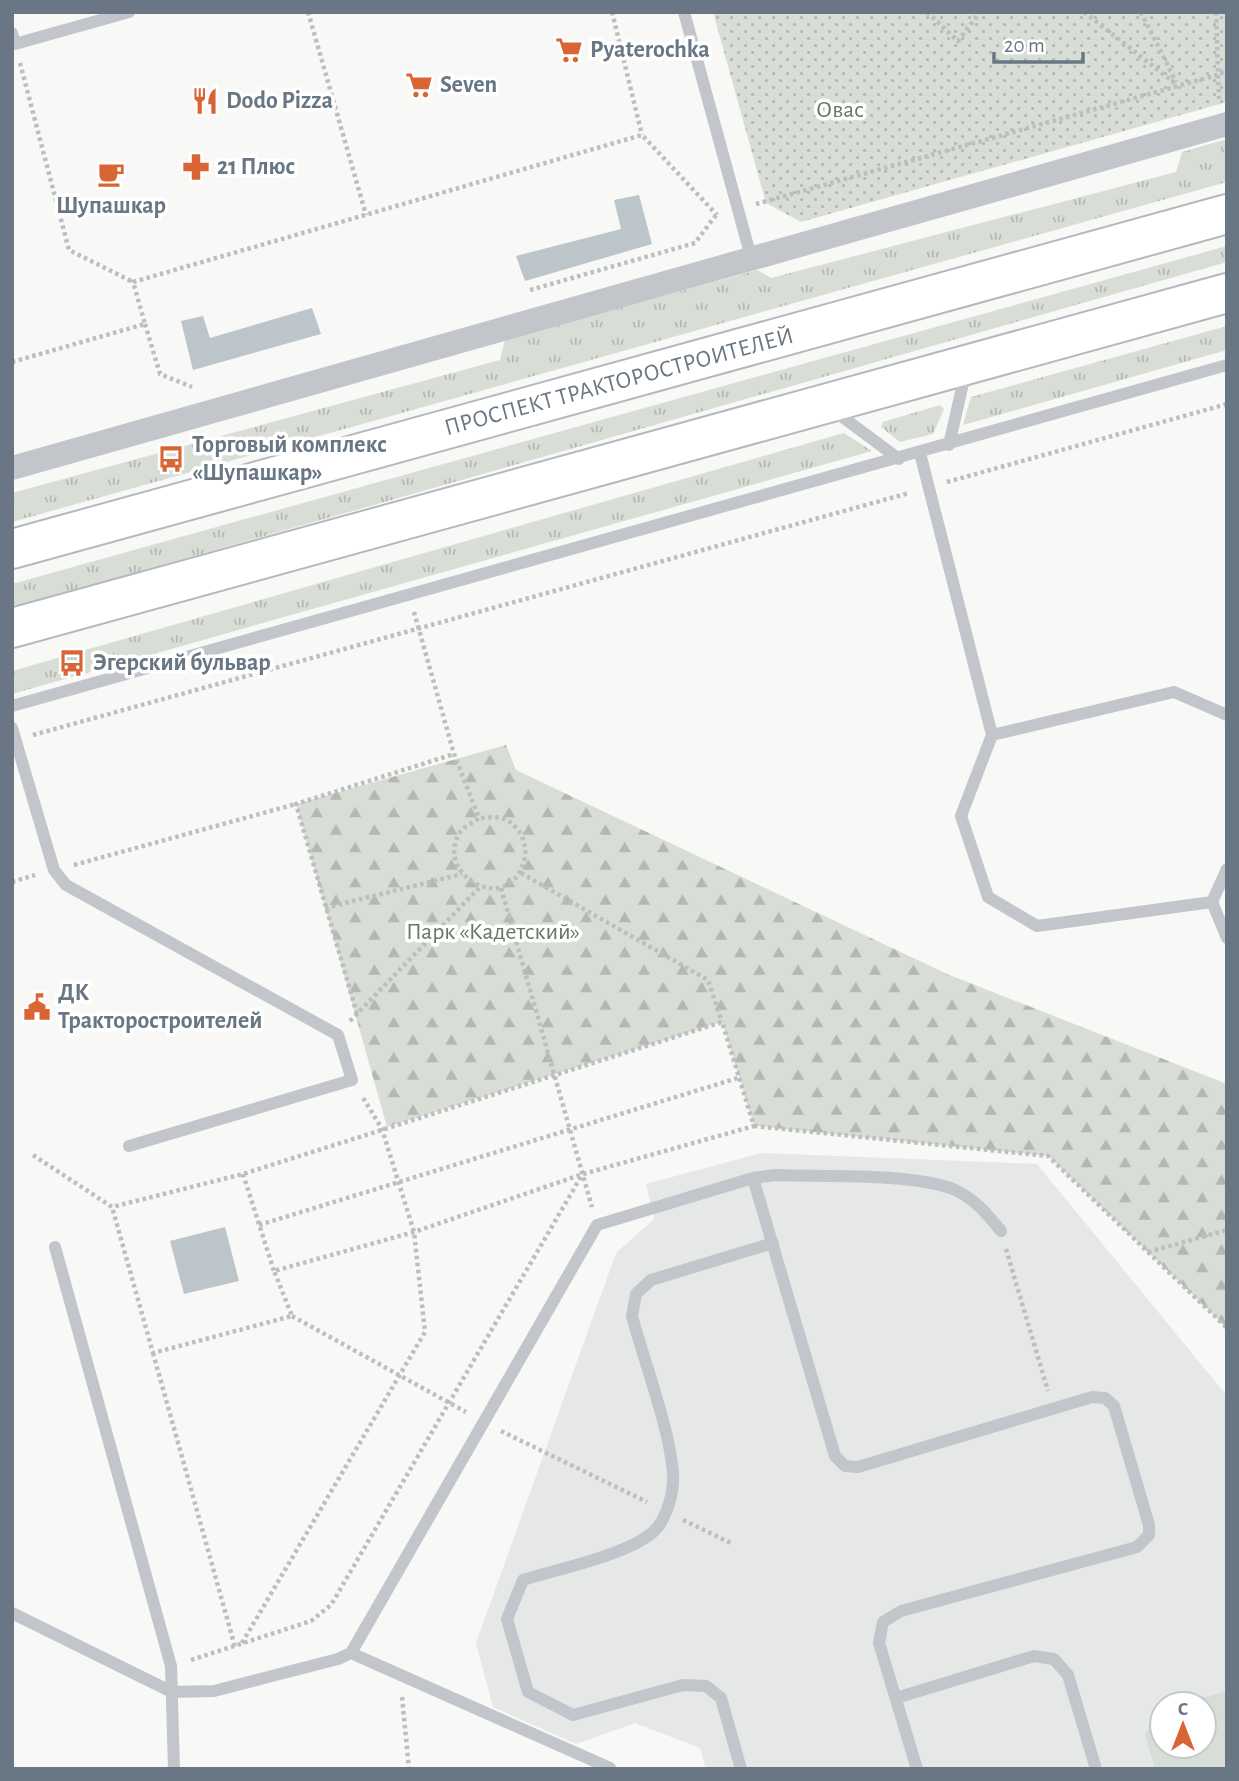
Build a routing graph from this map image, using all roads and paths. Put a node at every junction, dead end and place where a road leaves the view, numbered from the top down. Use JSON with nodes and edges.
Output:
{"nodes":[{"id":1,"x":129,"y":12,"type":"edge"},
{"id":2,"x":308,"y":12,"type":"edge"},
{"id":3,"x":612,"y":12,"type":"edge"},
{"id":4,"x":684,"y":12,"type":"edge"},
{"id":5,"x":927,"y":12,"type":"edge"},
{"id":6,"x":980,"y":12,"type":"edge"},
{"id":7,"x":1084,"y":12,"type":"edge"},
{"id":8,"x":1141,"y":12,"type":"edge"},
{"id":9,"x":1216,"y":12,"type":"edge"},
{"id":10,"x":14,"y":38,"type":"edge"},
{"id":11,"x":1227,"y":68,"type":"edge"},
{"id":12,"x":1217,"y":75,"type":"junction"},
{"id":13,"x":1178,"y":86,"type":"junction"},
{"id":14,"x":1223,"y":114,"type":"edge"},
{"id":15,"x":642,"y":135,"type":"junction"},
{"id":16,"x":739,"y":209,"type":"junction"},
{"id":17,"x":1227,"y":214,"type":"edge"},
{"id":18,"x":366,"y":215,"type":"junction"},
{"id":19,"x":716,"y":215,"type":"junction"},
{"id":20,"x":751,"y":257,"type":"junction"},
{"id":21,"x":133,"y":282,"type":"junction"},
{"id":22,"x":523,"y":292,"type":"dead end"},
{"id":23,"x":1227,"y":293,"type":"edge"},
{"id":24,"x":145,"y":324,"type":"junction"},
{"id":25,"x":12,"y":362,"type":"edge"},
{"id":26,"x":968,"y":364,"type":"junction"},
{"id":27,"x":1227,"y":365,"type":"edge"},
{"id":28,"x":205,"y":384,"type":"dead end"},
{"id":29,"x":825,"y":404,"type":"junction"},
{"id":30,"x":1227,"y":404,"type":"edge"},
{"id":31,"x":949,"y":445,"type":"junction"},
{"id":32,"x":920,"y":453,"type":"junction"},
{"id":33,"x":899,"y":459,"type":"junction"},
{"id":34,"x":12,"y":468,"type":"edge"},
{"id":35,"x":930,"y":487,"type":"junction"},
{"id":36,"x":12,"y":549,"type":"edge"},
{"id":37,"x":409,"y":595,"type":"junction"},
{"id":38,"x":12,"y":628,"type":"edge"},
{"id":39,"x":419,"y":629,"type":"junction"},
{"id":40,"x":12,"y":706,"type":"edge"},
{"id":41,"x":1227,"y":715,"type":"edge"},
{"id":42,"x":12,"y":728,"type":"edge"},
{"id":43,"x":36,"y":734,"type":"dead end"},
{"id":44,"x":992,"y":735,"type":"junction"},
{"id":45,"x":454,"y":754,"type":"junction"},
{"id":46,"x":296,"y":804,"type":"junction"},
{"id":47,"x":479,"y":818,"type":"junction"},
{"id":48,"x":1227,"y":869,"type":"edge"},
{"id":49,"x":54,"y":870,"type":"junction"},
{"id":50,"x":521,"y":873,"type":"junction"},
{"id":51,"x":462,"y":874,"type":"junction"},
{"id":52,"x":12,"y":882,"type":"edge"},
{"id":53,"x":480,"y":888,"type":"junction"},
{"id":54,"x":501,"y":888,"type":"junction"},
{"id":55,"x":1212,"y":902,"type":"junction"},
{"id":56,"x":325,"y":908,"type":"junction"},
{"id":57,"x":1227,"y":938,"type":"edge"},
{"id":58,"x":357,"y":1014,"type":"junction"},
{"id":59,"x":722,"y":1022,"type":"junction"},
{"id":60,"x":338,"y":1035,"type":"junction"},
{"id":61,"x":554,"y":1075,"type":"junction"},
{"id":62,"x":741,"y":1077,"type":"junction"},
{"id":63,"x":352,"y":1080,"type":"junction"},
{"id":64,"x":754,"y":1126,"type":"junction"},
{"id":65,"x":382,"y":1129,"type":"junction"},
{"id":66,"x":570,"y":1130,"type":"junction"},
{"id":67,"x":129,"y":1146,"type":"dead end"},
{"id":68,"x":33,"y":1155,"type":"dead end"},
{"id":69,"x":243,"y":1174,"type":"junction"},
{"id":70,"x":583,"y":1174,"type":"junction"},
{"id":71,"x":753,"y":1178,"type":"junction"},
{"id":72,"x":399,"y":1182,"type":"junction"},
{"id":73,"x":112,"y":1207,"type":"junction"},
{"id":74,"x":259,"y":1224,"type":"junction"},
{"id":75,"x":597,"y":1224,"type":"junction"},
{"id":76,"x":1227,"y":1230,"type":"edge"},
{"id":77,"x":1001,"y":1231,"type":"joint"},
{"id":78,"x":414,"y":1233,"type":"junction"},
{"id":79,"x":773,"y":1243,"type":"junction"},
{"id":80,"x":55,"y":1247,"type":"dead end"},
{"id":81,"x":1147,"y":1252,"type":"junction"},
{"id":82,"x":274,"y":1271,"type":"junction"},
{"id":83,"x":292,"y":1316,"type":"junction"},
{"id":84,"x":1227,"y":1328,"type":"edge"},
{"id":85,"x":153,"y":1353,"type":"junction"},
{"id":86,"x":399,"y":1374,"type":"junction"},
{"id":87,"x":448,"y":1402,"type":"junction"},
{"id":88,"x":1053,"y":1409,"type":"junction"},
{"id":89,"x":485,"y":1423,"type":"junction"},
{"id":90,"x":666,"y":1512,"type":"junction"},
{"id":91,"x":733,"y":1544,"type":"dead end"},
{"id":92,"x":12,"y":1613,"type":"edge"},
{"id":93,"x":242,"y":1644,"type":"junction"},
{"id":94,"x":235,"y":1647,"type":"junction"},
{"id":95,"x":351,"y":1653,"type":"junction"},
{"id":96,"x":171,"y":1666,"type":"junction"},
{"id":97,"x":400,"y":1676,"type":"junction"},
{"id":98,"x":172,"y":1692,"type":"junction"},
{"id":99,"x":896,"y":1698,"type":"junction"},
{"id":100,"x":610,"y":1768,"type":"edge"},
{"id":101,"x":174,"y":1769,"type":"edge"},
{"id":102,"x":410,"y":1769,"type":"edge"},
{"id":103,"x":741,"y":1769,"type":"edge"},
{"id":104,"x":917,"y":1769,"type":"edge"},
{"id":105,"x":1096,"y":1769,"type":"edge"}],
"edges":[{"from":1,"to":10,"type":"lane"},
{"from":2,"to":18,"type":"path"},
{"from":3,"to":15,"type":"path"},
{"from":4,"to":16,"type":"lane"},
{"from":5,"to":6,"type":"path"},
{"from":7,"to":13,"type":"path"},
{"from":8,"to":13,"type":"path"},
{"from":9,"to":12,"type":"path"},
{"from":10,"to":21,"type":"path"},
{"from":11,"to":12,"type":"path"},
{"from":12,"to":13,"type":"path"},
{"from":12,"to":14,"type":"path"},
{"from":13,"to":16,"type":"path"},
{"from":14,"to":20,"type":"street"},
{"from":15,"to":18,"type":"path"},
{"from":15,"to":19,"type":"path"},
{"from":16,"to":19,"type":"path"},
{"from":16,"to":20,"type":"lane"},
{"from":17,"to":36,"type":"main road","name":"ПРОСПЕКТ ТРАКТОРОСТРОИТЕЛЕЙ"},
{"from":18,"to":21,"type":"path"},
{"from":19,"to":22,"type":"path"},
{"from":20,"to":34,"type":"street"},
{"from":21,"to":24,"type":"path"},
{"from":23,"to":26,"type":"main road"},
{"from":24,"to":25,"type":"path"},
{"from":24,"to":28,"type":"path"},
{"from":26,"to":29,"type":"main road"},
{"from":26,"to":31,"type":"lane"},
{"from":27,"to":31,"type":"lane"},
{"from":29,"to":33,"type":"lane"},
{"from":29,"to":38,"type":"main road"},
{"from":30,"to":35,"type":"path"},
{"from":31,"to":32,"type":"lane"},
{"from":32,"to":33,"type":"lane"},
{"from":32,"to":35,"type":"lane"},
{"from":33,"to":37,"type":"lane"},
{"from":35,"to":39,"type":"path"},
{"from":35,"to":44,"type":"lane"},
{"from":37,"to":39,"type":"path"},
{"from":37,"to":40,"type":"lane"},
{"from":39,"to":43,"type":"path"},
{"from":39,"to":45,"type":"path"},
{"from":41,"to":44,"type":"lane"},
{"from":42,"to":49,"type":"lane"},
{"from":44,"to":55,"type":"lane"},
{"from":45,"to":46,"type":"path"},
{"from":45,"to":47,"type":"path"},
{"from":46,"to":49,"type":"path"},
{"from":46,"to":56,"type":"path"},
{"from":47,"to":50,"type":"path"},
{"from":47,"to":51,"type":"path"},
{"from":48,"to":55,"type":"lane"},
{"from":49,"to":52,"type":"path"},
{"from":49,"to":60,"type":"lane"},
{"from":50,"to":54,"type":"path"},
{"from":50,"to":59,"type":"path"},
{"from":51,"to":53,"type":"path"},
{"from":51,"to":56,"type":"path"},
{"from":53,"to":54,"type":"path"},
{"from":53,"to":58,"type":"path"},
{"from":54,"to":61,"type":"path"},
{"from":55,"to":57,"type":"lane"},
{"from":56,"to":58,"type":"path"},
{"from":58,"to":60,"type":"path"},
{"from":59,"to":61,"type":"path"},
{"from":59,"to":62,"type":"path"},
{"from":60,"to":63,"type":"lane"},
{"from":61,"to":65,"type":"path"},
{"from":61,"to":66,"type":"path"},
{"from":62,"to":64,"type":"path"},
{"from":62,"to":66,"type":"path"},
{"from":63,"to":65,"type":"path"},
{"from":63,"to":67,"type":"lane"},
{"from":64,"to":70,"type":"path"},
{"from":64,"to":81,"type":"path"},
{"from":65,"to":69,"type":"path"},
{"from":65,"to":72,"type":"path"},
{"from":66,"to":70,"type":"path"},
{"from":66,"to":72,"type":"path"},
{"from":68,"to":73,"type":"path"},
{"from":69,"to":73,"type":"path"},
{"from":69,"to":74,"type":"path"},
{"from":70,"to":75,"type":"path"},
{"from":70,"to":78,"type":"path"},
{"from":70,"to":87,"type":"path"},
{"from":71,"to":75,"type":"lane"},
{"from":71,"to":77,"type":"lane"},
{"from":71,"to":79,"type":"lane"},
{"from":72,"to":74,"type":"path"},
{"from":72,"to":78,"type":"path"},
{"from":73,"to":85,"type":"path"},
{"from":74,"to":82,"type":"path"},
{"from":75,"to":89,"type":"lane"},
{"from":76,"to":81,"type":"path"},
{"from":77,"to":88,"type":"path"},
{"from":78,"to":82,"type":"path"},
{"from":78,"to":86,"type":"path"},
{"from":79,"to":88,"type":"lane"},
{"from":79,"to":90,"type":"lane"},
{"from":80,"to":96,"type":"lane"},
{"from":81,"to":84,"type":"path"},
{"from":82,"to":83,"type":"path"},
{"from":83,"to":85,"type":"path"},
{"from":83,"to":86,"type":"path"},
{"from":85,"to":94,"type":"path"},
{"from":86,"to":87,"type":"path"},
{"from":86,"to":93,"type":"path"},
{"from":87,"to":89,"type":"path"},
{"from":87,"to":93,"type":"path"},
{"from":88,"to":99,"type":"lane"},
{"from":89,"to":90,"type":"path"},
{"from":89,"to":95,"type":"lane"},
{"from":90,"to":91,"type":"path"},
{"from":90,"to":103,"type":"lane"},
{"from":92,"to":98,"type":"lane"},
{"from":93,"to":94,"type":"path"},
{"from":94,"to":96,"type":"path"},
{"from":95,"to":97,"type":"lane"},
{"from":95,"to":98,"type":"lane"},
{"from":96,"to":98,"type":"lane"},
{"from":97,"to":100,"type":"lane"},
{"from":97,"to":102,"type":"path"},
{"from":98,"to":101,"type":"lane"},
{"from":99,"to":104,"type":"lane"},
{"from":99,"to":105,"type":"lane"}]}
